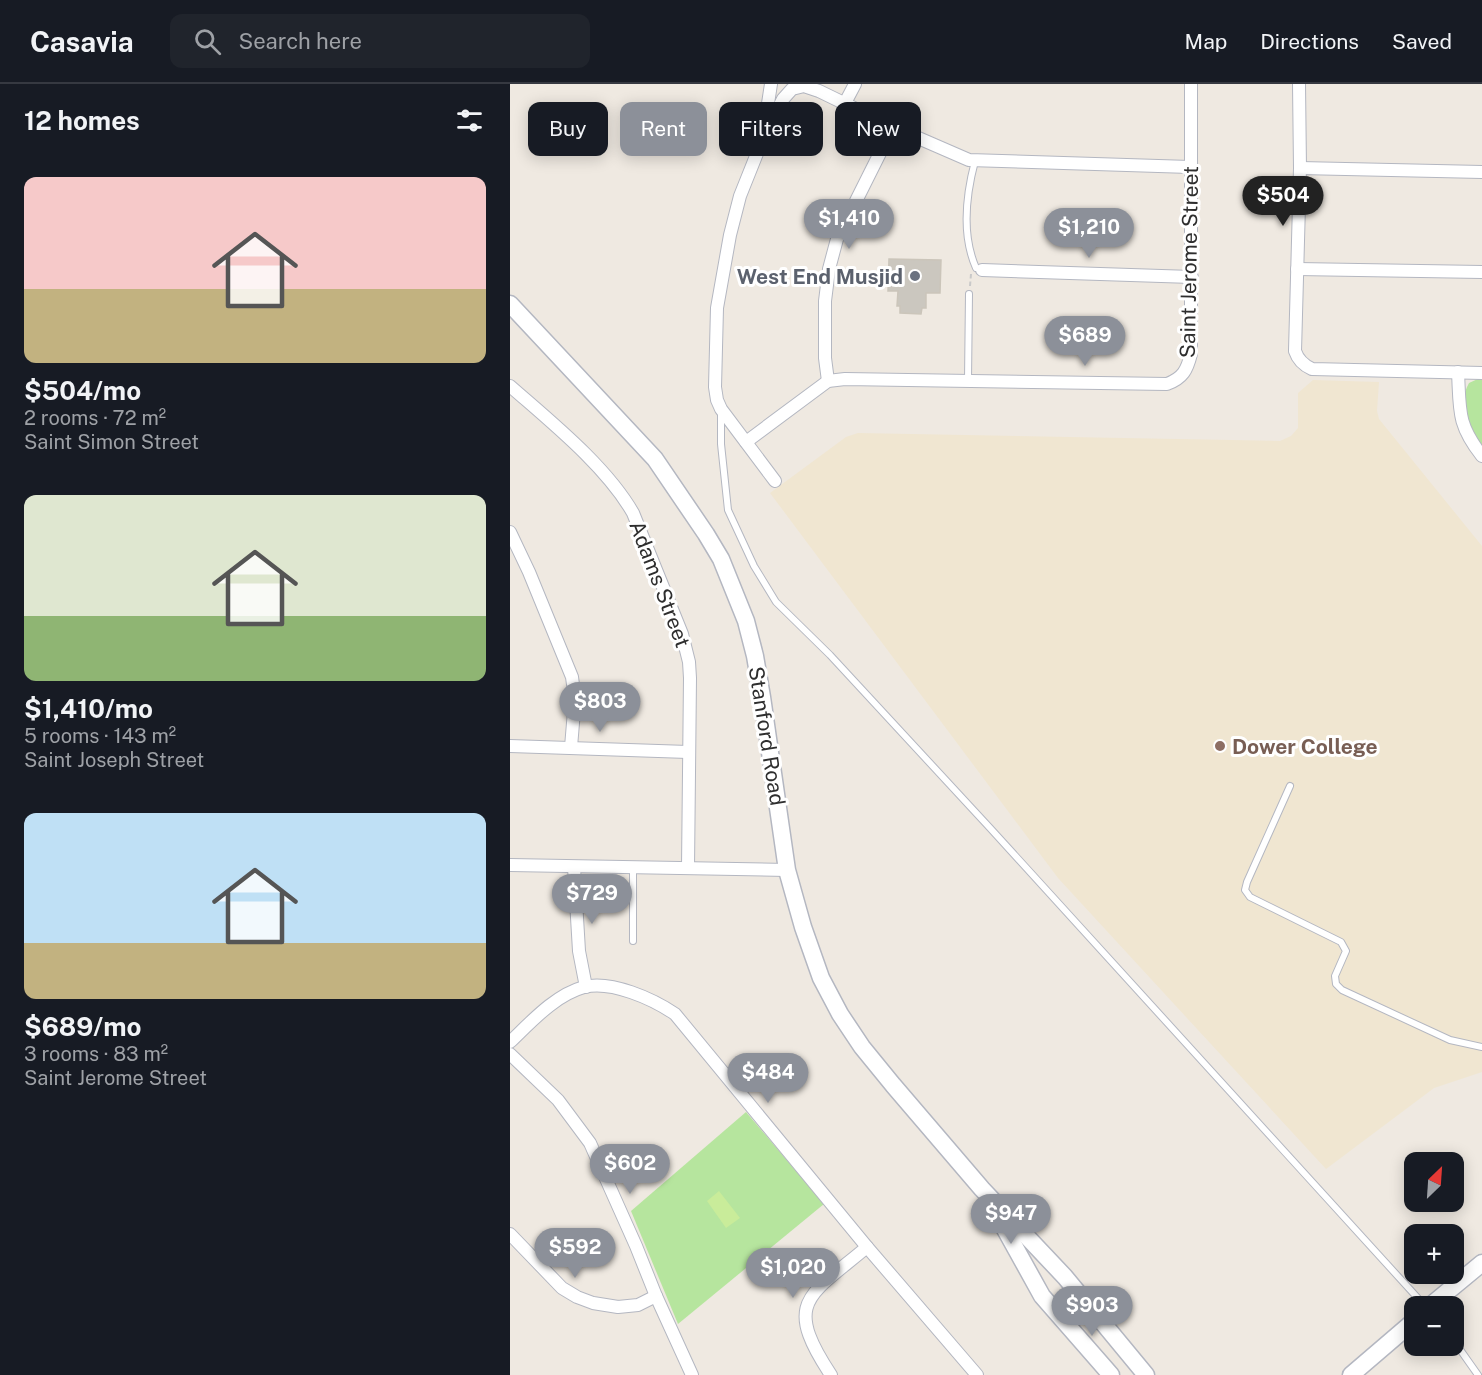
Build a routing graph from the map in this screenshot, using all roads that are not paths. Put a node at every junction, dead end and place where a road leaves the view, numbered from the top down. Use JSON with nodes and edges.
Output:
{"nodes":[{"id":1,"x":771,"y":84,"type":"edge"},
{"id":2,"x":855,"y":84,"type":"edge"},
{"id":3,"x":1191,"y":84,"type":"edge"},
{"id":4,"x":1299,"y":84,"type":"edge"},
{"id":5,"x":768,"y":102,"type":"edge"},
{"id":6,"x":782,"y":102,"type":"edge"},
{"id":7,"x":843,"y":102,"type":"edge"},
{"id":8,"x":846,"y":102,"type":"edge"},
{"id":9,"x":921,"y":139,"type":"edge"},
{"id":10,"x":757,"y":156,"type":"edge"},
{"id":11,"x":878,"y":156,"type":"edge"},
{"id":12,"x":975,"y":161,"type":"junction"},
{"id":13,"x":1190,"y":166,"type":"junction"},
{"id":14,"x":1300,"y":168,"type":"junction"},
{"id":15,"x":1482,"y":172,"type":"edge"},
{"id":16,"x":978,"y":269,"type":"joint"},
{"id":17,"x":1297,"y":269,"type":"junction"},
{"id":18,"x":1482,"y":272,"type":"edge"},
{"id":19,"x":1192,"y":277,"type":"junction"},
{"id":20,"x":971,"y":291,"type":"road end"},
{"id":21,"x":510,"y":304,"type":"edge"},
{"id":22,"x":1458,"y":372,"type":"junction"},
{"id":23,"x":1482,"y":373,"type":"edge"},
{"id":24,"x":968,"y":380,"type":"junction"},
{"id":25,"x":828,"y":381,"type":"junction"},
{"id":26,"x":510,"y":386,"type":"edge"},
{"id":27,"x":721,"y":409,"type":"junction"},
{"id":28,"x":746,"y":442,"type":"junction"},
{"id":29,"x":1482,"y":456,"type":"edge"},
{"id":30,"x":775,"y":481,"type":"dead end"},
{"id":31,"x":510,"y":532,"type":"edge"},
{"id":32,"x":510,"y":746,"type":"edge"},
{"id":33,"x":571,"y":747,"type":"junction"},
{"id":34,"x":688,"y":752,"type":"junction"},
{"id":35,"x":1290,"y":786,"type":"dead end"},
{"id":36,"x":510,"y":865,"type":"edge"},
{"id":37,"x":574,"y":867,"type":"junction"},
{"id":38,"x":633,"y":867,"type":"junction"},
{"id":39,"x":688,"y":868,"type":"junction"},
{"id":40,"x":787,"y":870,"type":"junction"},
{"id":41,"x":633,"y":941,"type":"dead end"},
{"id":42,"x":586,"y":987,"type":"junction"},
{"id":43,"x":510,"y":1042,"type":"edge"},
{"id":44,"x":1482,"y":1047,"type":"edge"},
{"id":45,"x":510,"y":1054,"type":"edge"},
{"id":46,"x":982,"y":1189,"type":"junction"},
{"id":47,"x":510,"y":1234,"type":"edge"},
{"id":48,"x":867,"y":1247,"type":"junction"},
{"id":49,"x":1482,"y":1263,"type":"edge"},
{"id":50,"x":656,"y":1296,"type":"junction"},
{"id":51,"x":1416,"y":1296,"type":"edge"},
{"id":52,"x":1442,"y":1296,"type":"edge"},
{"id":53,"x":1404,"y":1330,"type":"edge"},
{"id":54,"x":1464,"y":1355,"type":"edge"},
{"id":55,"x":692,"y":1375,"type":"edge"},
{"id":56,"x":831,"y":1375,"type":"edge"},
{"id":57,"x":977,"y":1375,"type":"edge"},
{"id":58,"x":1111,"y":1375,"type":"edge"},
{"id":59,"x":1146,"y":1375,"type":"edge"},
{"id":60,"x":1351,"y":1375,"type":"edge"},
{"id":61,"x":1478,"y":1375,"type":"edge"}],
"edges":[{"from":1,"to":5,"type":"street"},
{"from":2,"to":8,"type":"street"},
{"from":3,"to":13,"type":"street","name":"Saint Jerome Street"},
{"from":4,"to":14,"type":"street"},
{"from":6,"to":7,"type":"street"},
{"from":9,"to":12,"type":"street"},
{"from":10,"to":27,"type":"street"},
{"from":11,"to":25,"type":"street"},
{"from":12,"to":13,"type":"street"},
{"from":12,"to":16,"type":"lane"},
{"from":13,"to":19,"type":"street","name":"Saint Jerome Street"},
{"from":14,"to":15,"type":"street"},
{"from":14,"to":17,"type":"street"},
{"from":16,"to":19,"type":"street"},
{"from":17,"to":18,"type":"street"},
{"from":17,"to":22,"type":"street"},
{"from":19,"to":24,"type":"street","name":"Saint Jerome Street"},
{"from":20,"to":24,"type":"lane"},
{"from":21,"to":40,"type":"main road","name":"Stanford Road"},
{"from":22,"to":23,"type":"street"},
{"from":22,"to":29,"type":"street"},
{"from":24,"to":25,"type":"street","name":"Saint Jerome Street"},
{"from":25,"to":28,"type":"street"},
{"from":26,"to":34,"type":"street","name":"Adams Street"},
{"from":27,"to":28,"type":"street"},
{"from":27,"to":51,"type":"lane"},
{"from":28,"to":30,"type":"street"},
{"from":31,"to":33,"type":"street"},
{"from":32,"to":33,"type":"street"},
{"from":33,"to":34,"type":"street"},
{"from":34,"to":39,"type":"street","name":"Adams Street"},
{"from":35,"to":44,"type":"lane"},
{"from":36,"to":37,"type":"street"},
{"from":37,"to":38,"type":"street"},
{"from":37,"to":42,"type":"street"},
{"from":38,"to":39,"type":"street"},
{"from":38,"to":41,"type":"lane"},
{"from":39,"to":40,"type":"street"},
{"from":40,"to":46,"type":"main road","name":"Stanford Road"},
{"from":42,"to":43,"type":"street"},
{"from":42,"to":48,"type":"street"},
{"from":45,"to":50,"type":"street"},
{"from":46,"to":58,"type":"main road","name":"Stanford Road"},
{"from":46,"to":59,"type":"main road","name":"Stanford Road"},
{"from":47,"to":50,"type":"street"},
{"from":48,"to":56,"type":"street"},
{"from":48,"to":57,"type":"street"},
{"from":49,"to":52,"type":"main road"},
{"from":50,"to":55,"type":"street"},
{"from":53,"to":60,"type":"main road"},
{"from":54,"to":61,"type":"lane"}]}
